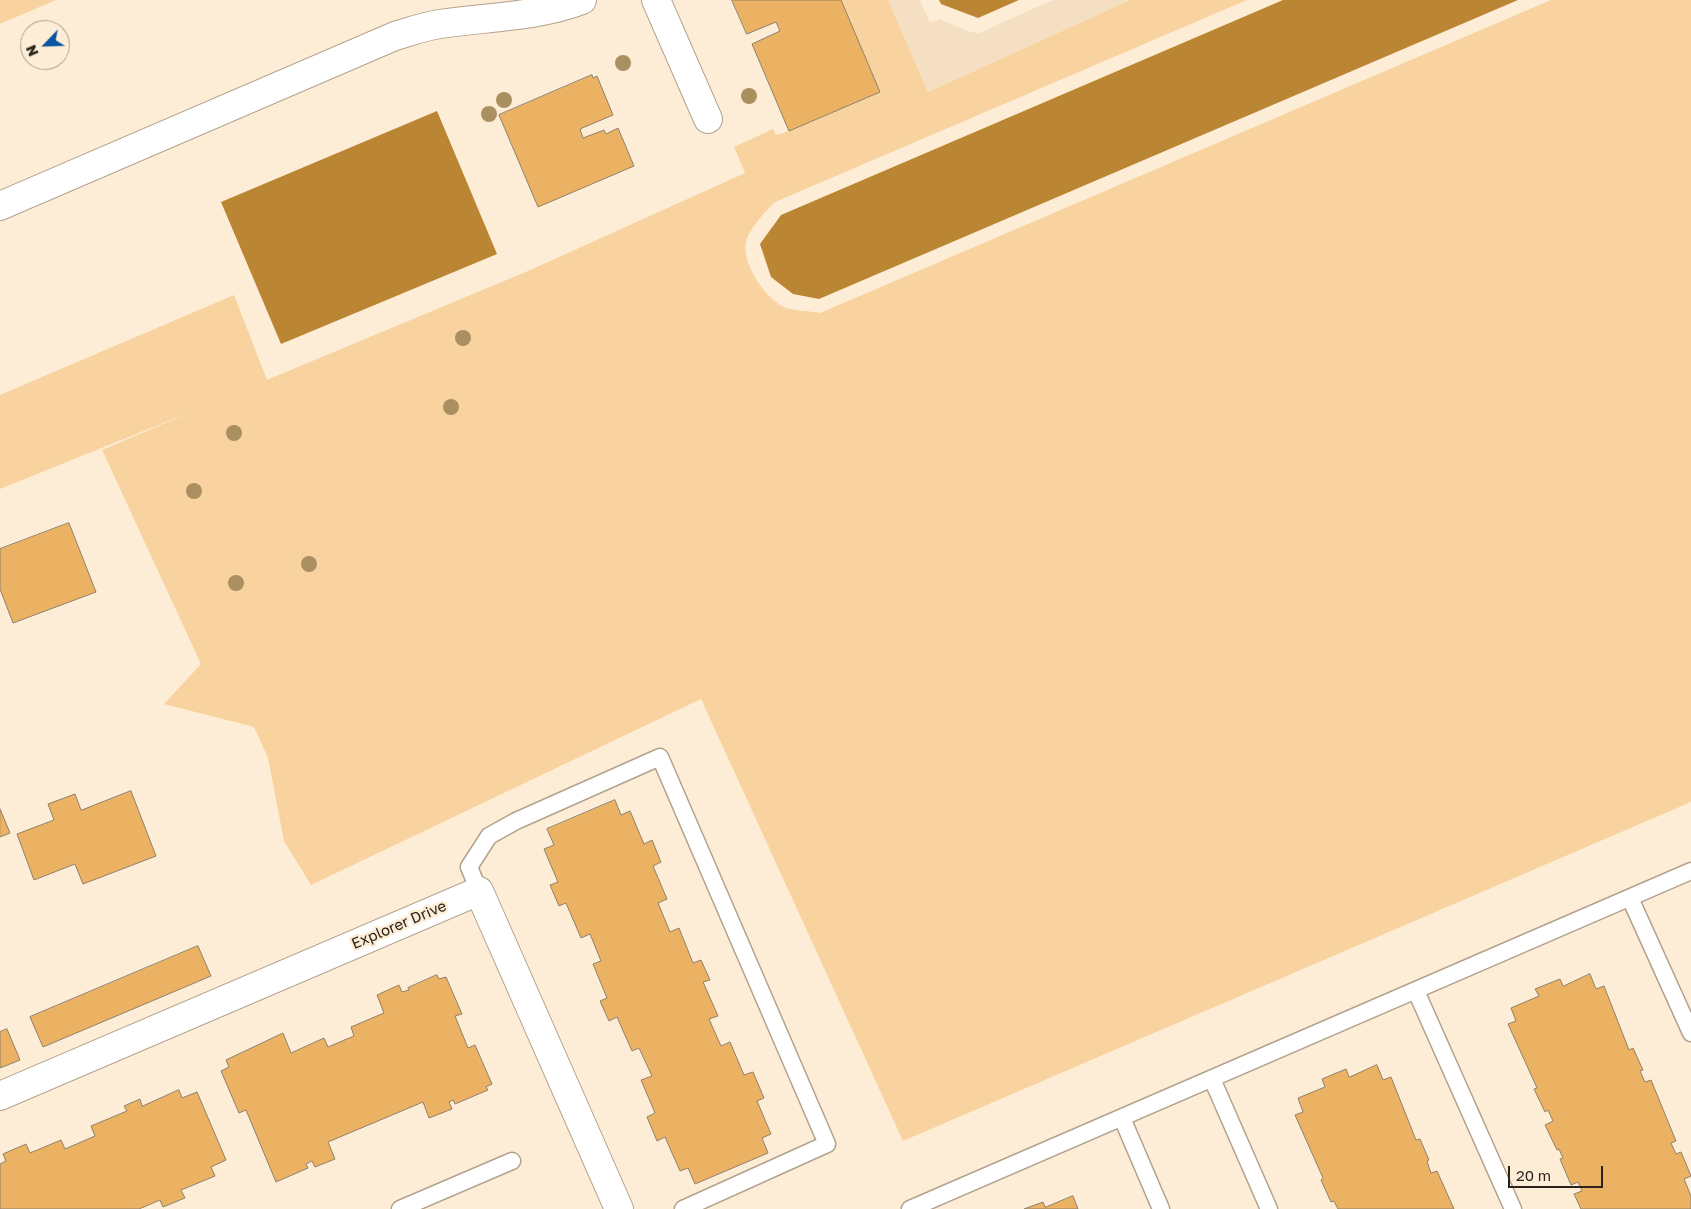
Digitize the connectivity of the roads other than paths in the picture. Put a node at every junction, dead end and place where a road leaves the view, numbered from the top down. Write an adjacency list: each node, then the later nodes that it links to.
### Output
1 (582, 0): 4 (street)
2 (656, 0): 3 (street)
3 (708, 119)
4 (0, 206)
5 (1691, 872): 7 (lane)
6 (479, 891): 11 (street, Explorer Drive); 15 (street); 16 (lane)
7 (1630, 898): 8 (lane); 9 (lane)
8 (1416, 991): 10 (lane); 20 (lane)
9 (1691, 1033)
10 (1212, 1079): 12 (lane); 19 (lane)
11 (0, 1096)
12 (1122, 1118): 17 (lane); 18 (lane)
13 (512, 1161): 14 (lane)
14 (400, 1209)
15 (619, 1209)
16 (683, 1209)
17 (912, 1209)
18 (1161, 1209)
19 (1269, 1209)
20 (1513, 1209)

